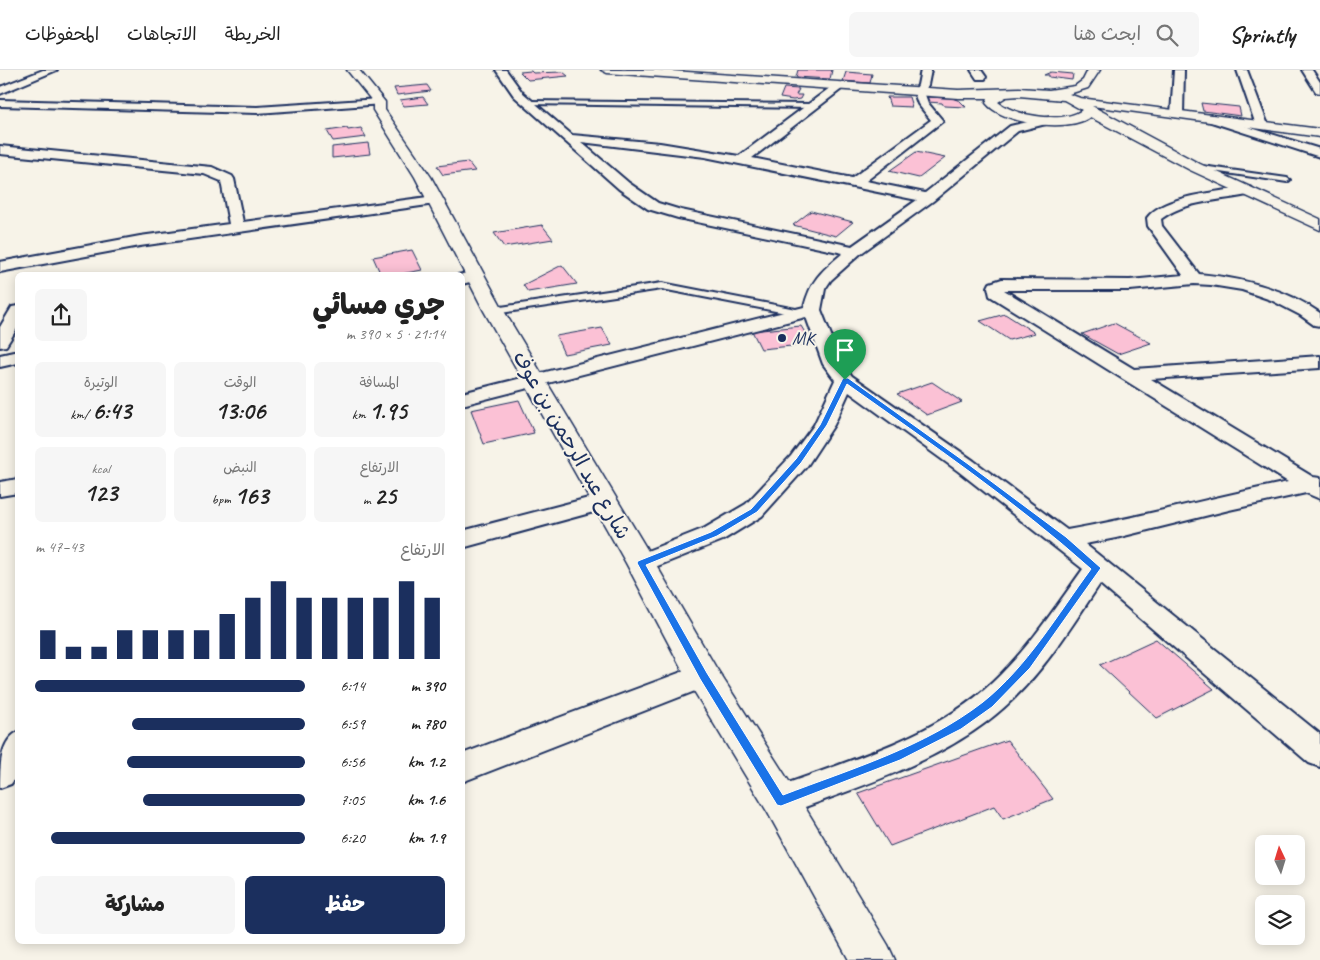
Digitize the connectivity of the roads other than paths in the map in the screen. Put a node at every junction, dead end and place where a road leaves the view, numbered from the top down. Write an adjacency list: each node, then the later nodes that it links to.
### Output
1 (52, 70): 15 (street)
2 (343, 70): 24 (street, شارع عبد الرحمن بن عوف)
3 (353, 70): 24 (street, شارع عبد الرحمن بن عوف)
4 (501, 70): 23 (street)
5 (607, 70): 11 (street)
6 (926, 70): 16 (street)
7 (1094, 70): 17 (street)
8 (1179, 70): 28 (street)
9 (1242, 70): 32 (street)
10 (1307, 70): 14 (street)
11 (711, 73): 13 (street)
12 (1104, 80): 20 (street)
13 (839, 86): 16 (street); 25 (street)
14 (1320, 90)
15 (0, 91)
16 (919, 92): 18 (street); 41 (street)
17 (1039, 93): 19 (street); 20 (street)
18 (958, 94): 19 (street); 22 (street)
19 (1003, 94): 22 (street)
20 (1075, 100): 26 (street); 27 (street)
21 (0, 103): 24 (street)
22 (992, 103): 31 (street)
23 (529, 104): 25 (lane); 34 (street)
24 (374, 105): 44 (street, شارع عبد الرحمن بن عوف)
25 (813, 106): 38 (street)
26 (1089, 110): 27 (street); 30 (street); 35 (street)
27 (1159, 111): 28 (street)
28 (1176, 114): 29 (street)
29 (1209, 118): 32 (street); 37 (street)
30 (1067, 120): 31 (street); 35 (street)
31 (1010, 121): 43 (street)
32 (1262, 125): 33 (street)
33 (1320, 133)
34 (570, 138): 38 (street); 47 (street)
35 (1148, 144): 39 (street)
36 (0, 150): 46 (street)
37 (1320, 153)
38 (740, 160): 41 (street)
39 (1195, 167): 40 (lane); 42 (street)
40 (1287, 180)
41 (854, 183): 43 (street)
42 (1247, 191): 45 (street); 52 (street)
43 (928, 198): 47 (street)
44 (434, 200): 46 (street); 51 (street, شارع عبد الرحمن بن عوف)
45 (1320, 225)
46 (237, 226): 48 (street)
47 (855, 251): 54 (street)
48 (47, 258): 49 (street); 50 (street)
49 (0, 267)
50 (40, 272)
51 (469, 277): 53 (street, شارع عبد الرحمن بن عوف)
52 (1194, 279): 56 (street); 61 (street)
53 (494, 311): 54 (lane); 62 (street, شارع عبد الرحمن بن عوف)
54 (807, 311): 62 (street); 63 (street)
55 (15, 316): 57 (street)
56 (1320, 321)
57 (0, 342)
58 (15, 358): 59 (street)
59 (0, 360)
60 (1320, 362): 61 (street)
61 (1130, 375): 66 (street)
62 (534, 380): 64 (street); 68 (street, شارع عبد الرحمن بن عوف)
63 (845, 380): 70 (street); 71 (street)
64 (465, 398)
65 (15, 486): 67 (street)
66 (1316, 487): 70 (street)
67 (0, 489)
68 (604, 502): 69 (street); 71 (street, شارع عبد الرحمن بن عوف)
69 (465, 539)
70 (1063, 539): 72 (street)
71 (641, 563): 73 (street, شارع عبد الرحمن بن عوف)
72 (1096, 568): 75 (street); 78 (street)
73 (703, 676): 76 (street); 78 (street, شارع عبد الرحمن بن عوف)
74 (15, 751): 77 (street)
75 (1320, 753)
76 (465, 767)
77 (0, 774)
78 (781, 801): 79 (street, شارع عبد الرحمن بن عوف)
79 (873, 960)

